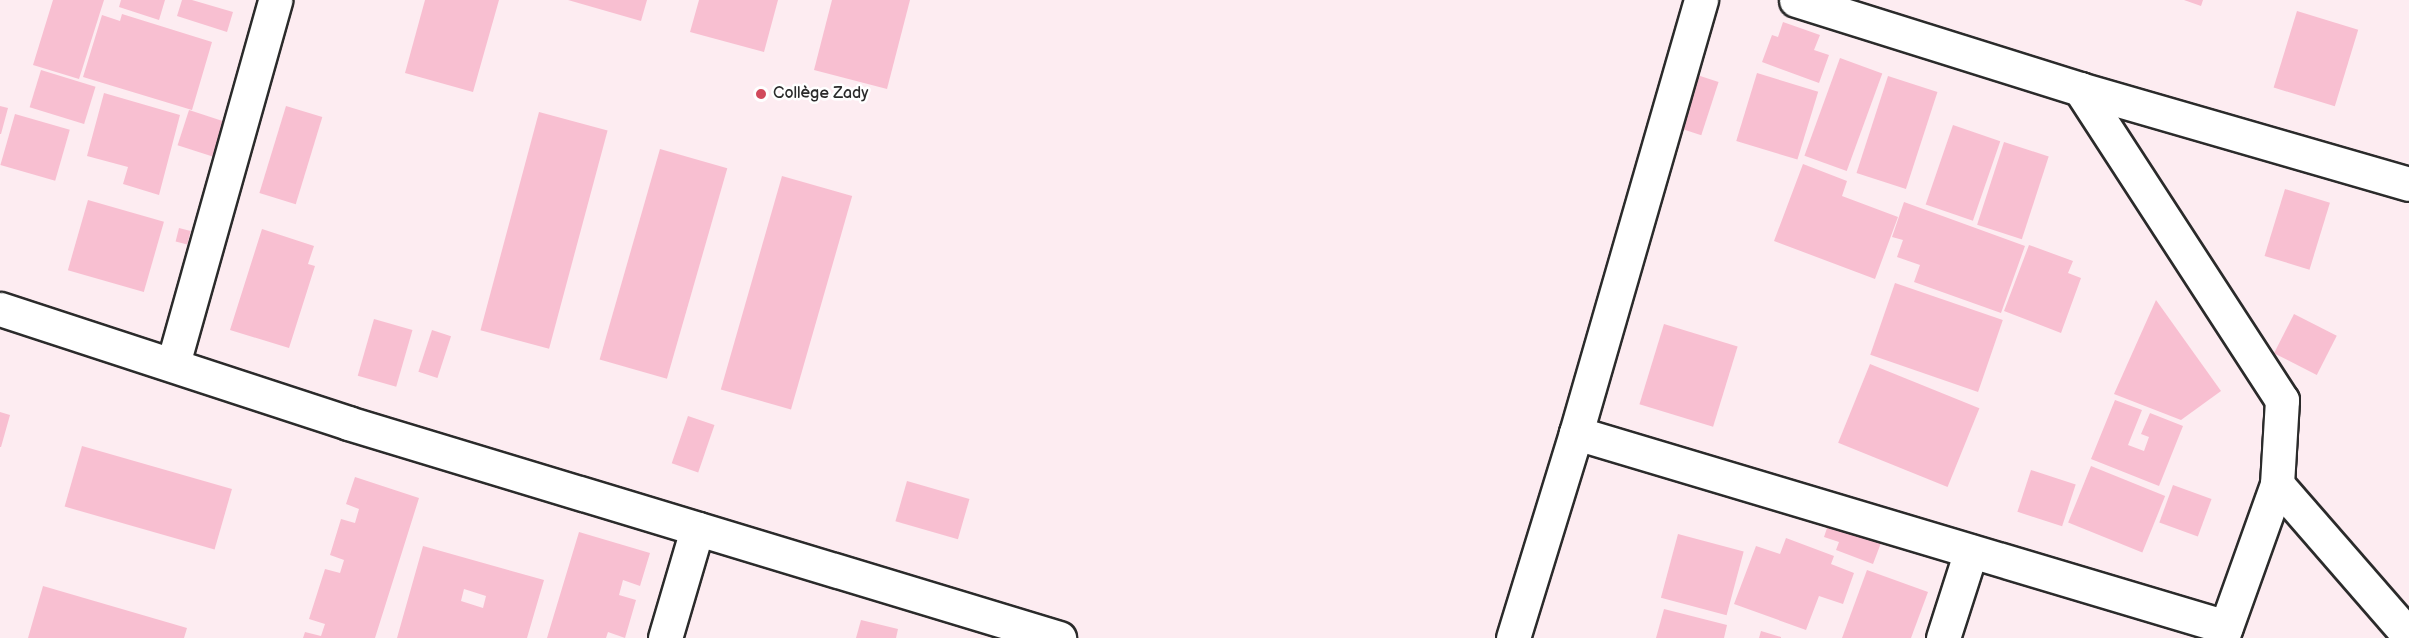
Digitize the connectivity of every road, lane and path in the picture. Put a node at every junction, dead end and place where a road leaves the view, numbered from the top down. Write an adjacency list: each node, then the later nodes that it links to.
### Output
1 (275, 0): 7 (street)
2 (1701, 0): 8 (street)
3 (1796, 0): 4 (street)
4 (2080, 89): 5 (street); 9 (street)
5 (2409, 184)
6 (0, 309): 7 (street)
7 (173, 364): 10 (street)
8 (1576, 434): 11 (street); 16 (street)
9 (2277, 484): 12 (street); 14 (street)
10 (697, 528): 13 (street); 15 (street)
11 (1971, 551): 12 (street); 17 (street)
12 (2224, 632)
13 (1044, 636)
14 (2409, 636)
15 (665, 638)
16 (1513, 638)
17 (1944, 638)

